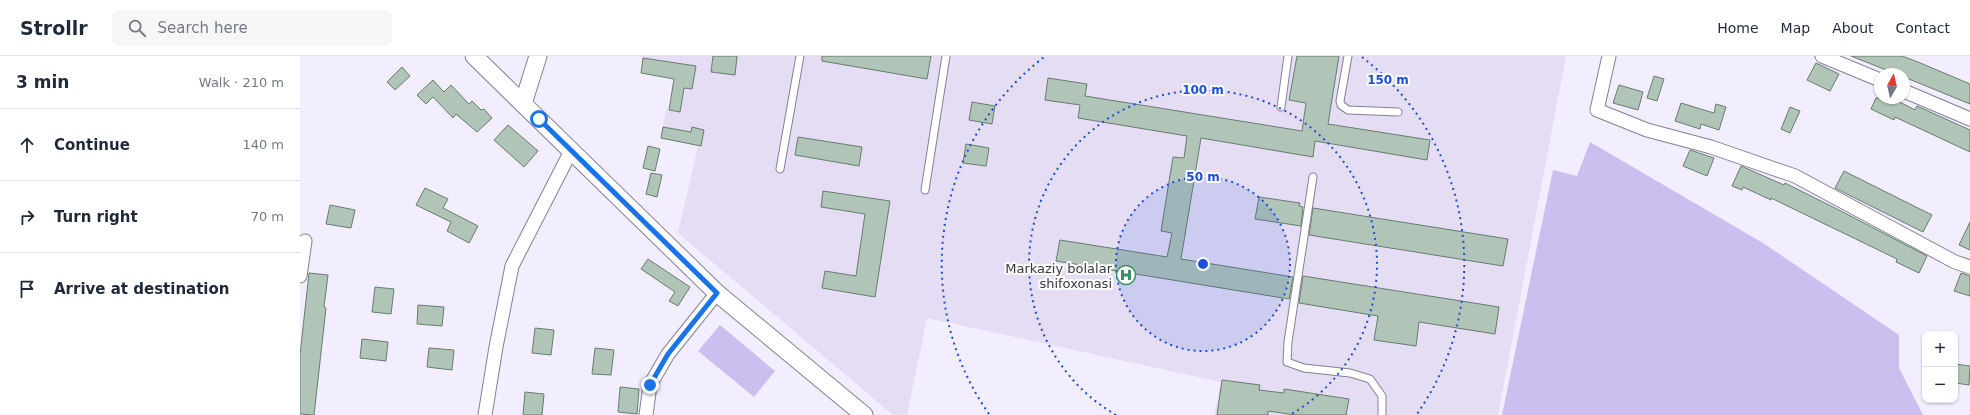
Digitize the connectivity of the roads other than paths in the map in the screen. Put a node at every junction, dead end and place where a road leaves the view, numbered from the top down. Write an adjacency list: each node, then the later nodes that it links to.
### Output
1 (474, 56): 11 (street)
2 (538, 56): 11 (street)
3 (800, 56): 16 (lane)
4 (946, 56): 18 (lane)
5 (1288, 56): 12 (lane)
6 (1348, 56): 13 (lane)
7 (1609, 56): 20 (street)
8 (1822, 56): 9 (street)
9 (1874, 78)
10 (1910, 94): 14 (street)
11 (523, 104): 15 (street)
12 (1281, 107)
13 (1398, 112)
14 (1970, 119)
15 (571, 151): 22 (street); 23 (street)
16 (780, 169)
17 (1313, 177): 26 (lane)
18 (925, 190)
19 (305, 241): 21 (street)
20 (1970, 267)
21 (300, 276)
22 (717, 293): 24 (street); 25 (street)
23 (485, 415)
24 (646, 415)
25 (864, 415)
26 (1382, 415)

